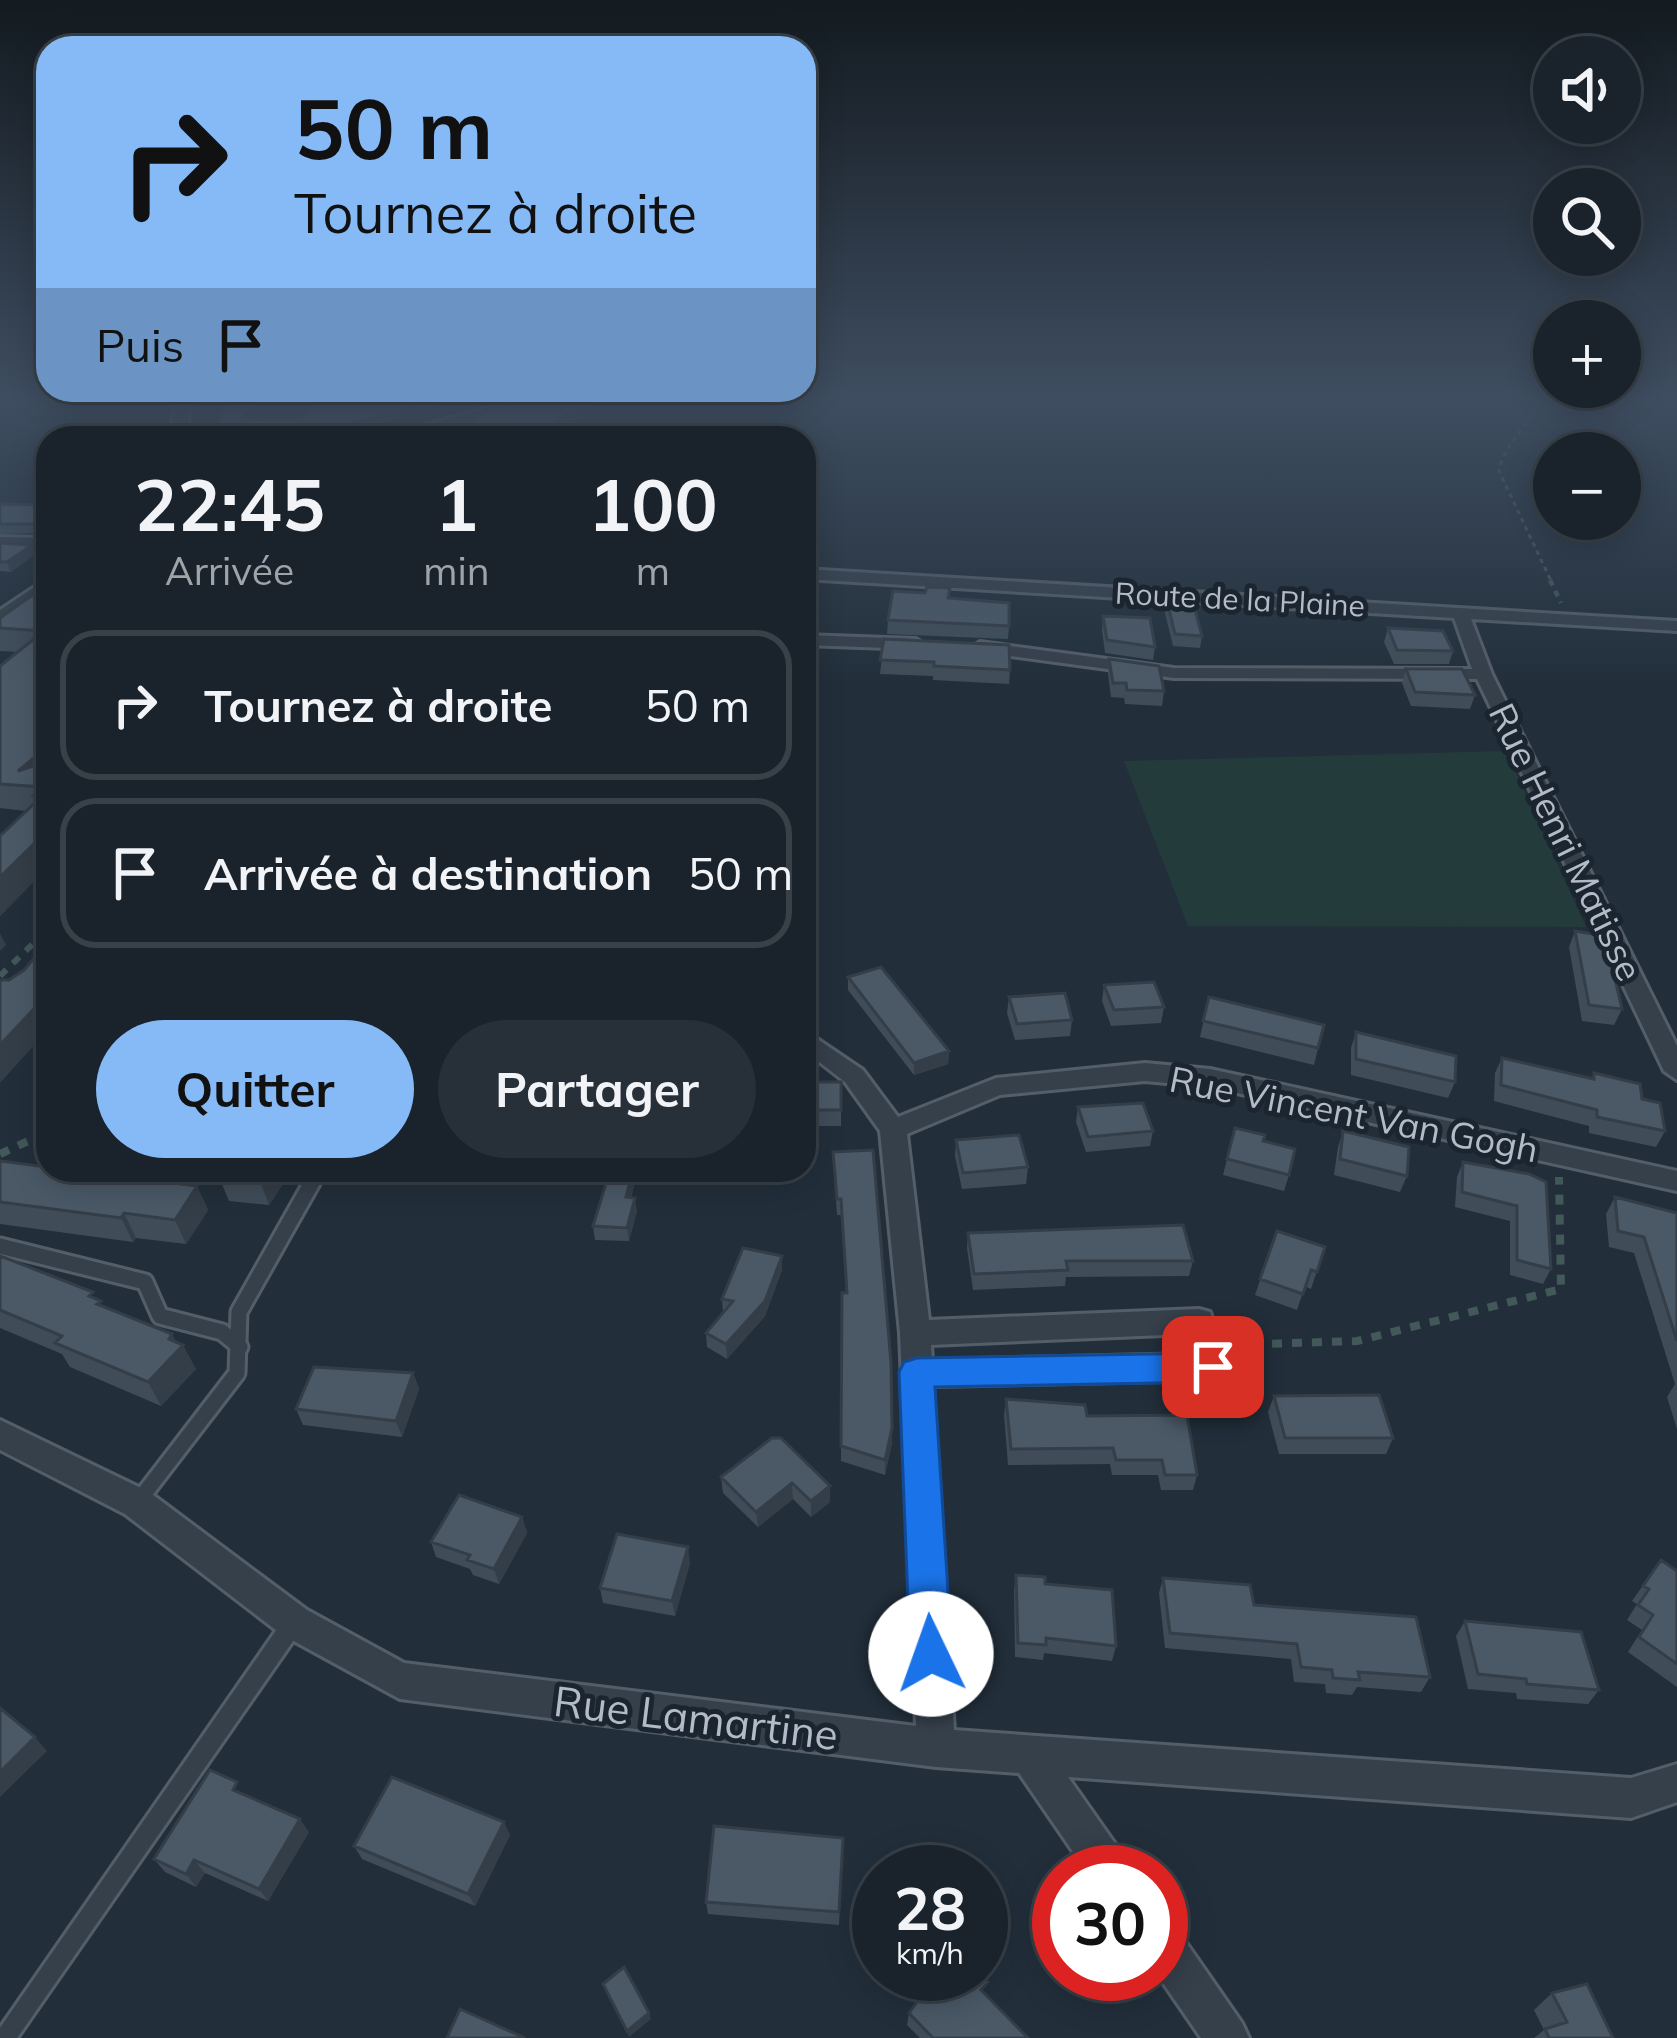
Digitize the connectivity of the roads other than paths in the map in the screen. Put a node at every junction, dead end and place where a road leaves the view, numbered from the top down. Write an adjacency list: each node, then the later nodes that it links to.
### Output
1 (0, 542): 2 (street)
2 (36, 544)
3 (816, 575): 5 (street, Route de la Plaine)
4 (36, 593): 6 (street)
5 (1460, 612): 7 (street, Route de la Plaine); 11 (street, Rue Henri Matisse)
6 (0, 619)
7 (1677, 626)
8 (816, 640): 9 (street)
9 (935, 645)
10 (957, 646): 11 (street)
11 (1483, 674): 13 (street, Rue Henri Matisse)
12 (816, 1047): 14 (street)
13 (1676, 1066)
14 (893, 1129): 15 (street, Rue Vincent Van Gogh); 18 (street)
15 (1677, 1181)
16 (312, 1182): 19 (lane)
17 (0, 1246): 19 (lane)
18 (915, 1333): 20 (street); 20 (street)
19 (240, 1347): 22 (lane)
20 (917, 1372): 24 (street)
21 (0, 1434): 22 (street, Rue Lamartine)
22 (137, 1503): 23 (street, Rue Lamartine)
23 (294, 1622): 24 (street, Rue Lamartine); 29 (lane)
24 (936, 1748): 25 (street, Rue Lamartine)
25 (1030, 1756): 26 (street, Rue Lamartine); 27 (street)
26 (1677, 1783)
27 (1092, 1845)
28 (1188, 1982): 30 (street)
29 (5, 2038)
30 (1227, 2038)

